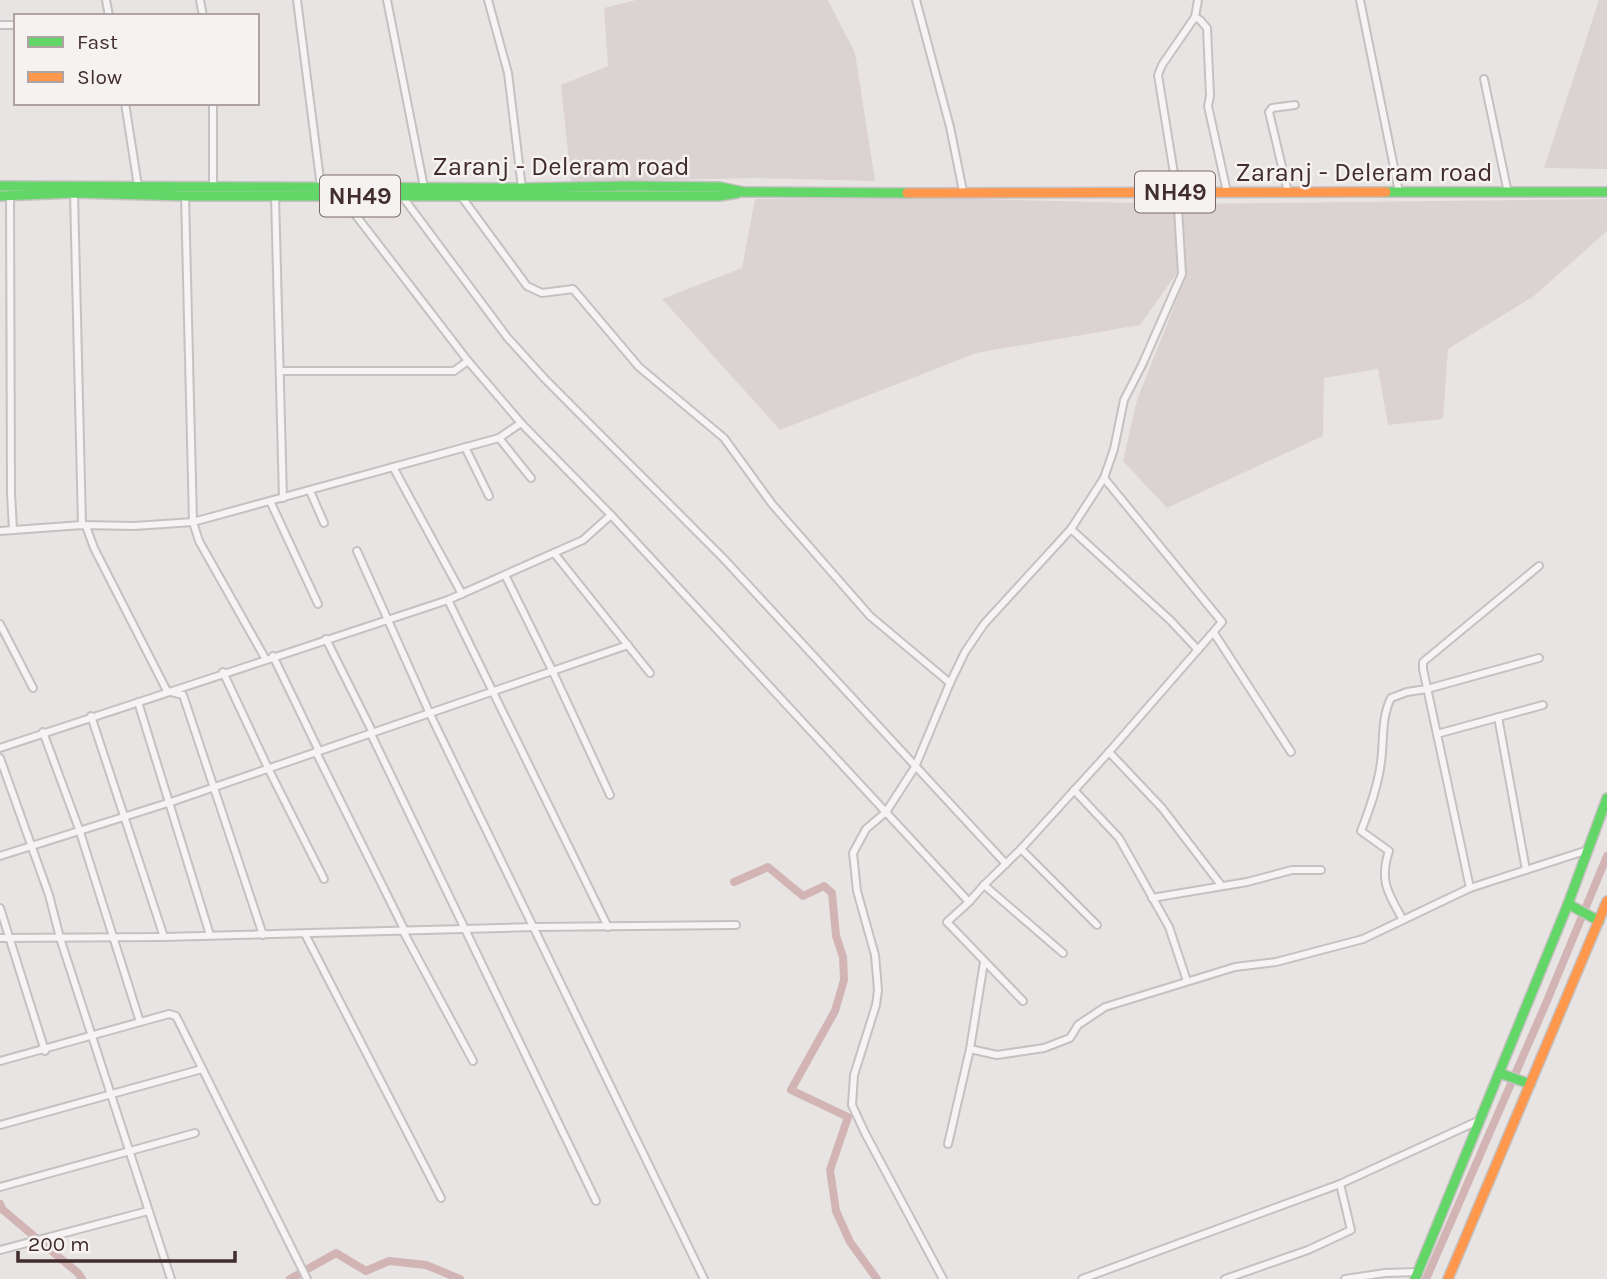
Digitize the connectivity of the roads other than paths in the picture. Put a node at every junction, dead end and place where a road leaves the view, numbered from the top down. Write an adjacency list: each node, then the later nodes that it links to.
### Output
1 (297, 0): 15 (street)
2 (387, 0): 16 (street)
3 (488, 0): 17 (street)
4 (916, 0): 18 (street)
5 (1198, 0): 7 (street)
6 (1360, 0): 23 (street)
7 (1195, 18): 20 (street); 21 (street)
8 (1484, 79): 26 (street)
9 (125, 105): 13 (street)
10 (212, 105): 14 (street)
11 (1295, 105): 22 (street)
12 (0, 186): 13 (main road, Zaranj - Deleram road / NH49)
13 (138, 186): 14 (main road, Zaranj - Deleram road / NH49)
14 (213, 186): 15 (main road, Zaranj - Deleram road / NH49)
15 (321, 187): 16 (main road, Zaranj - Deleram road / NH49)
16 (424, 187): 17 (main road, Zaranj - Deleram road / NH49)
17 (522, 187): 19 (main road, Zaranj - Deleram road / NH49)
18 (963, 191): 19 (main road, Zaranj - Deleram road / NH49); 20 (main road, Zaranj - Deleram road / NH49)
19 (744, 192): 32 (main road, Zaranj - Deleram road / NH49)
20 (1177, 192): 21 (main road, Zaranj - Deleram road / NH49); 40 (street)
21 (1227, 192): 22 (main road, Zaranj - Deleram road / NH49)
22 (1288, 192): 23 (main road, Zaranj - Deleram road / NH49)
23 (1399, 192): 26 (main road, Zaranj - Deleram road / NH49)
24 (1607, 192): 26 (main road, Zaranj - Deleram road / NH49)
25 (74, 193): 27 (main road, Zaranj - Deleram road / NH49); 28 (main road, Zaranj - Deleram road / NH49); 48 (street)
26 (1508, 193)
27 (5, 196): 50 (street)
28 (185, 196): 29 (main road, Zaranj - Deleram road / NH49); 46 (street)
29 (275, 196): 30 (main road, Zaranj - Deleram road / NH49); 34 (street)
30 (341, 196): 31 (main road, Zaranj - Deleram road / NH49); 33 (street)
31 (401, 196): 32 (main road, Zaranj - Deleram road / NH49); 89 (street)
32 (461, 196): 71 (street)
33 (468, 361): 34 (street); 35 (street)
34 (280, 371): 43 (street)
35 (521, 423): 36 (street); 45 (street)
36 (499, 438): 37 (street); 39 (street)
37 (465, 447): 38 (street); 42 (street)
38 (393, 467): 41 (street); 56 (street)
39 (531, 478)
40 (1104, 478): 49 (street); 61 (street)
41 (310, 491): 43 (street); 47 (street)
42 (489, 495)
43 (283, 498): 44 (street)
44 (270, 501): 46 (street); 58 (street)
45 (611, 515): 53 (street); 96 (street)
46 (193, 522): 48 (street); 66 (street)
47 (324, 523)
48 (84, 525): 50 (street); 74 (street)
49 (1071, 529): 64 (street); 71 (street)
50 (13, 530): 51 (street)
51 (0, 531)
52 (356, 551): 59 (street)
53 (554, 553): 55 (street); 63 (street)
54 (1539, 566): 73 (street)
55 (505, 576): 56 (street); 68 (street)
56 (462, 594): 57 (street)
57 (447, 600): 59 (street); 75 (street)
58 (318, 604)
59 (386, 619): 62 (street); 78 (street)
60 (0, 625): 72 (street)
61 (1214, 633): 64 (street); 87 (street)
62 (326, 639): 65 (street); 82 (street)
63 (628, 645): 68 (street); 70 (street)
64 (1198, 650): 86 (street)
65 (273, 656): 66 (street); 85 (street)
66 (265, 658): 69 (street)
67 (1539, 658): 73 (street)
68 (552, 670): 75 (street); 93 (street)
69 (223, 672): 74 (street); 90 (street)
70 (650, 673)
71 (950, 683): 89 (street)
72 (33, 688)
73 (1427, 689): 83 (street); 115 (street)
74 (167, 691): 76 (street); 91 (street)
75 (492, 693): 78 (street); 120 (street)
76 (138, 702): 79 (street); 95 (street)
77 (1543, 705): 80 (street)
78 (430, 714): 82 (street); 119 (street)
79 (91, 716): 81 (street); 97 (street)
80 (1498, 717): 83 (street); 105 (street)
81 (43, 732): 84 (street); 98 (street)
82 (372, 733): 85 (street); 121 (street)
83 (1437, 734): 109 (street)
84 (0, 748)
85 (318, 751): 90 (street); 122 (street)
86 (1109, 752): 92 (street); 108 (street)
87 (1291, 752)
88 (0, 758): 99 (street)
89 (915, 767): 96 (street); 103 (street)
90 (268, 768): 91 (street); 106 (street)
91 (213, 786): 95 (street); 125 (street)
92 (1074, 790): 100 (street); 110 (street)
93 (610, 796)
94 (1607, 798): 101 (main road)
95 (171, 802): 97 (street); 124 (street)
96 (886, 812): 112 (street); 160 (street)
97 (125, 816): 98 (street); 127 (street)
98 (79, 830): 99 (street); 126 (street)
99 (32, 847): 102 (street); 130 (street)
100 (1021, 849): 103 (street); 118 (street)
101 (1588, 850): 105 (street); 113 (main road)
102 (0, 856)
103 (1006, 864): 107 (street)
104 (1321, 870): 108 (street)
105 (1526, 870): 109 (street)
106 (324, 879)
107 (984, 885): 112 (street); 131 (street)
108 (1221, 885): 110 (street)
109 (1470, 888): 115 (street)
110 (1152, 898): 133 (street)
111 (1607, 901): 116 (main road)
112 (969, 902): 132 (street)
113 (1568, 904): 116 (main road); 142 (main road)
114 (0, 908): 128 (street)
115 (1403, 920): 133 (street)
116 (1599, 921): 143 (main road)
117 (736, 925): 120 (street)
118 (1097, 925)
119 (534, 927): 120 (street); 121 (street); 159 (street)
120 (608, 927)
121 (465, 930): 122 (street); 153 (street)
122 (404, 931): 123 (street); 140 (street)
123 (305, 934): 125 (street); 152 (street)
124 (210, 935): 125 (street); 127 (street)
125 (263, 935)
126 (114, 937): 127 (street); 130 (street); 135 (street)
127 (164, 937)
128 (10, 938): 129 (street); 130 (street); 138 (street)
129 (0, 939)
130 (61, 939): 136 (street)
131 (1063, 953)
132 (984, 962): 134 (street); 137 (street)
133 (1187, 981): 137 (street)
134 (1023, 1001)
135 (140, 1022): 136 (street); 141 (street)
136 (92, 1037): 138 (street); 144 (street)
137 (970, 1049): 148 (street)
138 (45, 1051): 139 (street)
139 (0, 1061)
140 (473, 1061)
141 (202, 1069): 144 (street); 158 (street)
142 (1499, 1073): 143 (main road); 145 (main road)
143 (1530, 1084): 164 (main road)
144 (110, 1095): 146 (street); 149 (street)
145 (1482, 1119): 150 (street); 156 (main road)
146 (0, 1125)
147 (195, 1133): 149 (street)
148 (948, 1144)
149 (129, 1153): 151 (street); 154 (street)
150 (1340, 1184): 161 (street); 162 (street)
151 (0, 1187)
152 (441, 1198)
153 (596, 1201)
154 (148, 1211): 155 (street); 157 (street)
155 (0, 1250)
156 (1417, 1276): 163 (street)
157 (171, 1279)
158 (307, 1279)
159 (704, 1279)
160 (943, 1279)
161 (1082, 1279)
162 (1225, 1279)
163 (1345, 1279)
164 (1448, 1279)

